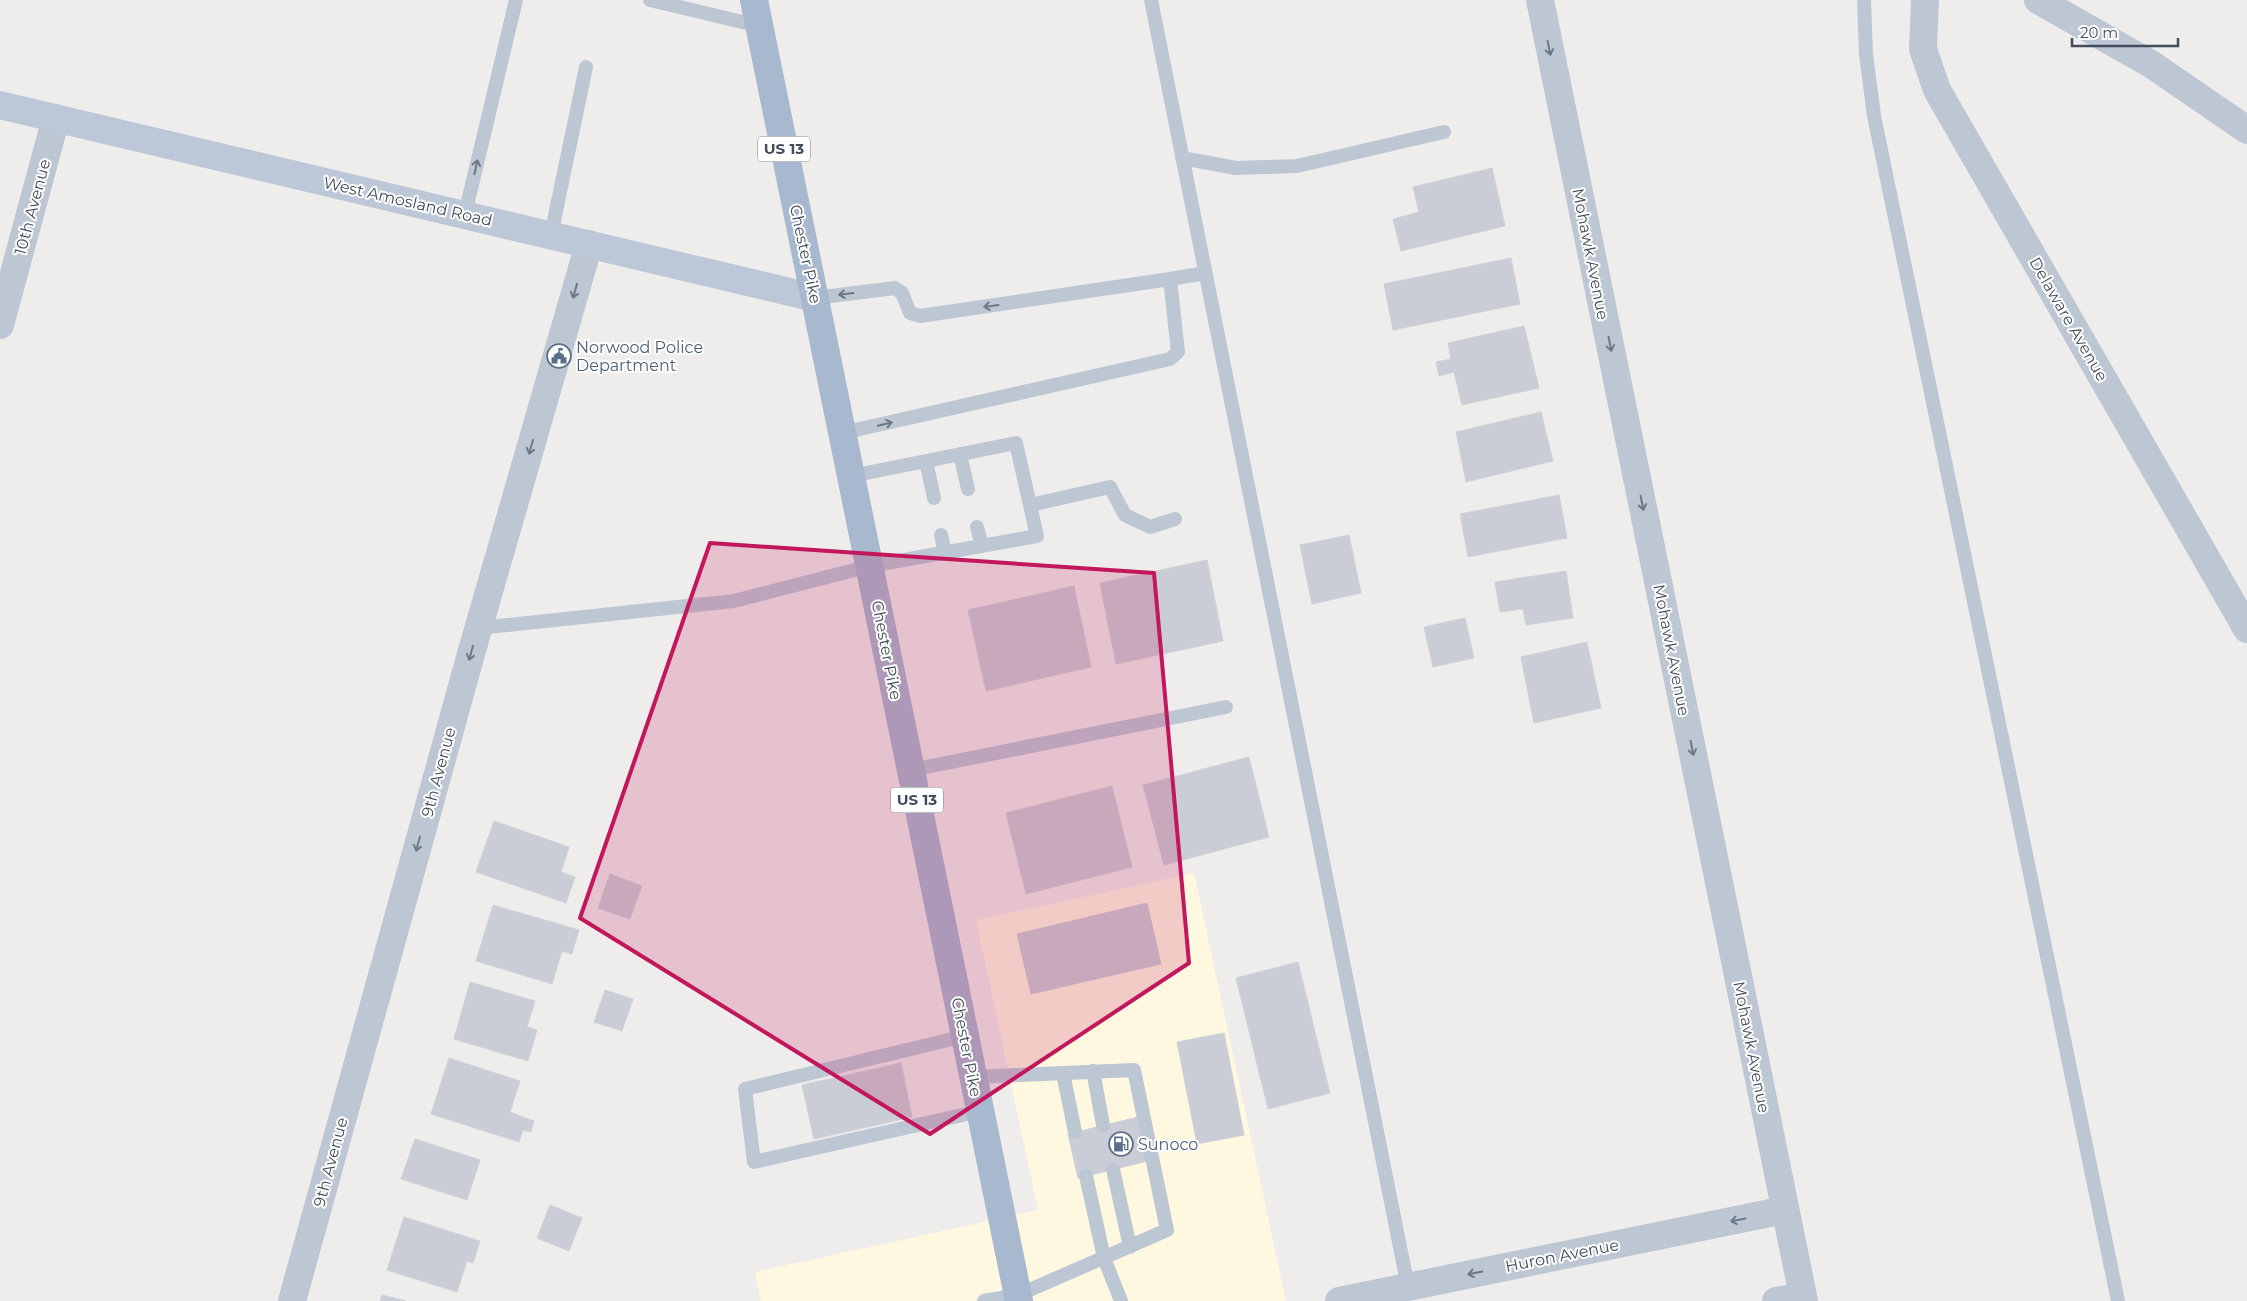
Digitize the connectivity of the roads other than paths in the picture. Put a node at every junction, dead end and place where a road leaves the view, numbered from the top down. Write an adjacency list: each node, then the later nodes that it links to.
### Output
1 (516, 0): 15 (lane, one-way to 1)
2 (650, 0): 8 (lane)
3 (1151, 0): 14 (lane)
4 (1540, 0): 48 (street, Mohawk Avenue, one-way to 48)
5 (1864, 0): 59 (lane)
6 (1924, 0): 36 (street, Delaware Avenue)
7 (2038, 0): 12 (street)
8 (756, 13): 20 (main road, Chester Pike / US 13)
9 (586, 67): 16 (lane)
10 (0, 105): 11 (street, West Amosland Road)
11 (56, 118): 15 (street, West Amosland Road); 21 (street, 10th Avenue)
12 (2245, 125)
13 (1444, 132): 14 (lane)
14 (1182, 158): 18 (lane)
15 (465, 214): 16 (street, West Amosland Road)
16 (551, 235): 17 (street, West Amosland Road)
17 (589, 244): 20 (street, West Amosland Road); 35 (street, 9th Avenue, one-way to 35)
18 (1205, 273): 19 (lane); 51 (lane)
19 (1170, 279): 20 (lane, one-way to 20); 22 (lane, one-way to 19)
20 (815, 298): 22 (main road, Chester Pike / US 13)
21 (0, 324)
22 (842, 433): 25 (main road, Chester Pike / US 13)
23 (960, 454): 24 (lane); 26 (lane); 28 (lane)
24 (926, 461): 25 (lane); 27 (lane)
25 (851, 476): 34 (main road, Chester Pike / US 13)
26 (968, 489)
27 (934, 498)
28 (1030, 505): 29 (lane); 32 (lane)
29 (1175, 519)
30 (977, 527): 32 (lane)
31 (941, 535): 33 (lane)
32 (982, 546): 33 (lane)
33 (945, 553): 34 (lane)
34 (870, 566): 35 (lane); 38 (main road, Chester Pike / US 13)
35 (479, 628): 54 (street, 9th Avenue, one-way to 54)
36 (2247, 629)
37 (1226, 707): 38 (lane)
38 (911, 770): 39 (main road, Chester Pike / US 13)
39 (965, 1036): 42 (main road, Chester Pike / US 13); 43 (lane)
40 (1093, 1071): 41 (lane); 44 (lane); 49 (lane)
41 (1064, 1073): 42 (lane); 45 (lane)
42 (973, 1077): 43 (main road, Chester Pike / US 13)
43 (980, 1111): 52 (main road, Chester Pike / US 13)
44 (1103, 1126)
45 (1076, 1132)
46 (1113, 1169): 49 (lane)
47 (1086, 1176): 50 (lane)
48 (1785, 1210): 51 (street, Huron Avenue, one-way to 51); 53 (street, Mohawk Avenue)
49 (1130, 1247): 50 (lane)
50 (1104, 1258): 52 (lane); 56 (lane)
51 (1408, 1287): 57 (street, Huron Avenue)
52 (1018, 1298): 55 (lane)
53 (1803, 1298): 58 (street)
54 (292, 1301)
55 (984, 1301)
56 (1121, 1301)
57 (1339, 1301)
58 (1776, 1301)
59 (2118, 1301)

